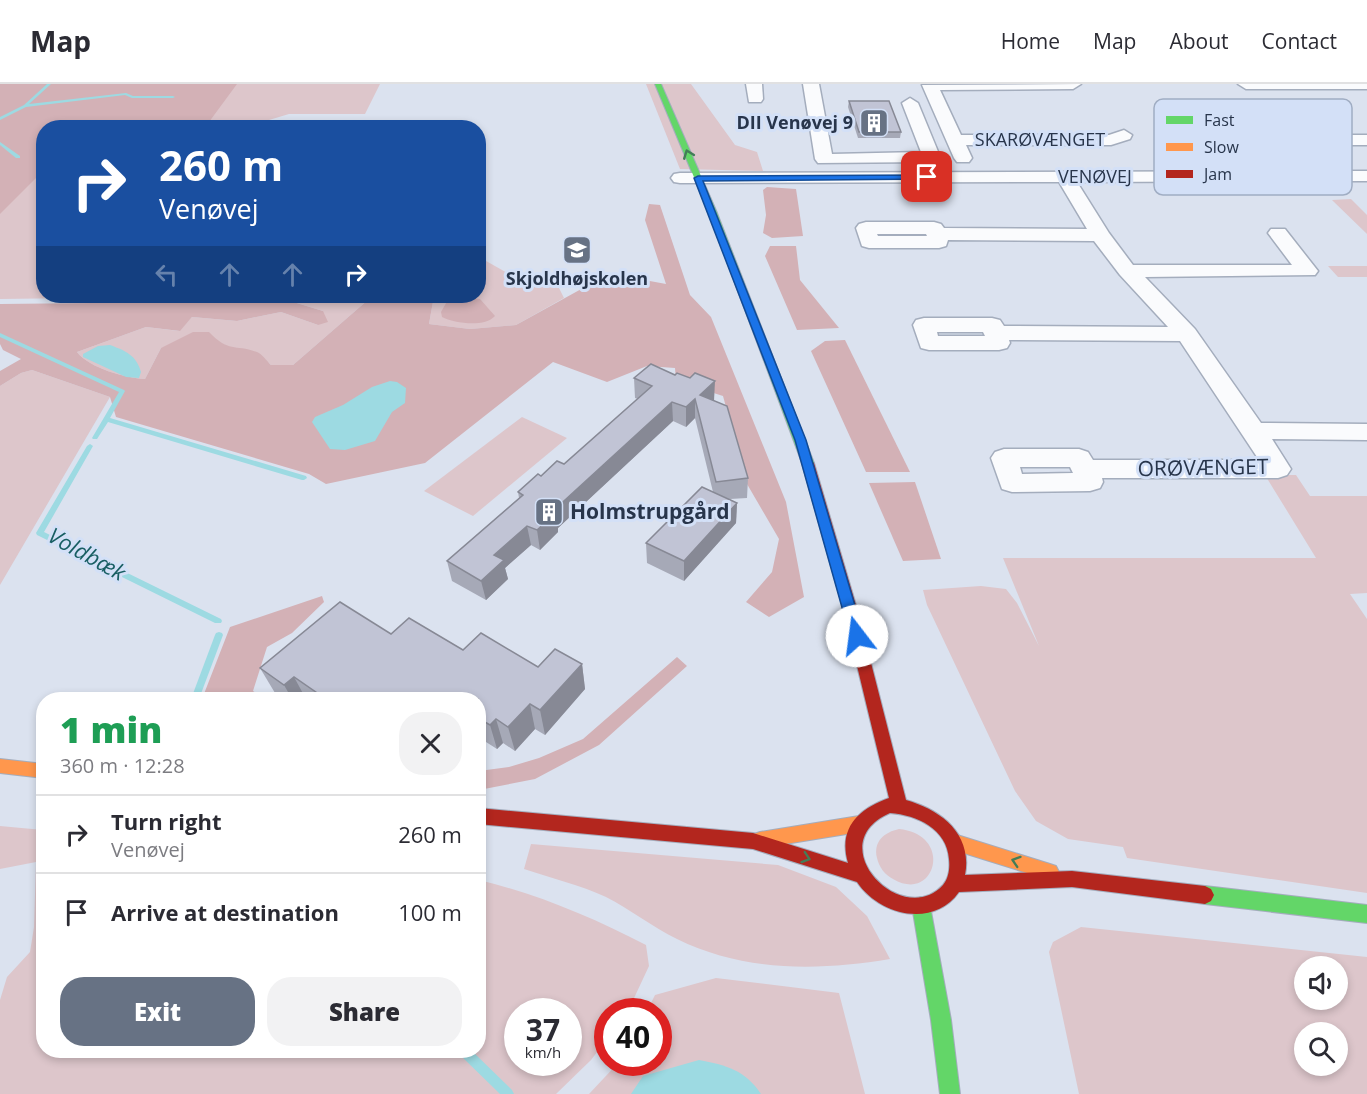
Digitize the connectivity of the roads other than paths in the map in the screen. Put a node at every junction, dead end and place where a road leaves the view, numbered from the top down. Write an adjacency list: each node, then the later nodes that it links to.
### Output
1 (652, 84): 9 (street)
2 (658, 84): 18 (street, one-way to 2)
3 (811, 84): 12 (street)
4 (1073, 84): 7 (street, SKARØVÆNGET)
5 (1246, 84): 6 (street)
6 (1367, 84)
7 (930, 85): 11 (street, SKARØVÆNGET)
8 (910, 102): 12 (street)
9 (661, 126)
10 (1124, 135): 11 (street, SKARØVÆNGET)
11 (956, 140): 15 (street, SKARØVÆNGET)
12 (855, 160): 19 (street)
13 (1352, 176): 14 (street, VENØVEJ)
14 (1367, 176)
15 (972, 177): 16 (street, VENØVEJ); 19 (street, VENØVEJ)
16 (1065, 177): 17 (street, VENØVEJ); 22 (street, ORØVÆNGET)
17 (1154, 177)
18 (684, 178): 19 (street, VENØVEJ); 27 (street)
19 (859, 178)
20 (1278, 233): 24 (street)
21 (936, 234): 22 (street)
22 (1100, 235): 24 (street, ORØVÆNGET)
23 (715, 257): 27 (street)
24 (1127, 271): 26 (street, ORØVÆNGET)
25 (995, 333): 26 (street)
26 (1187, 334): 28 (street, ORØVÆNGET)
27 (763, 346): 33 (street)
28 (1254, 431): 29 (street, ORØVÆNGET); 30 (street, ORØVÆNGET)
29 (1367, 432)
30 (1084, 469)
31 (0, 766): 32 (street)
32 (36, 770)
33 (899, 805): 35 (street); 37 (street)
34 (486, 817): 36 (street)
35 (859, 824): 36 (street); 38 (street)
36 (753, 841): 38 (street, one-way to 38)
37 (954, 842): 39 (street, one-way to 37); 40 (street)
38 (860, 875): 41 (street)
39 (1072, 879): 40 (street); 42 (street)
40 (955, 884): 41 (street)
41 (921, 906): 43 (street)
42 (1367, 914)
43 (950, 1094)

